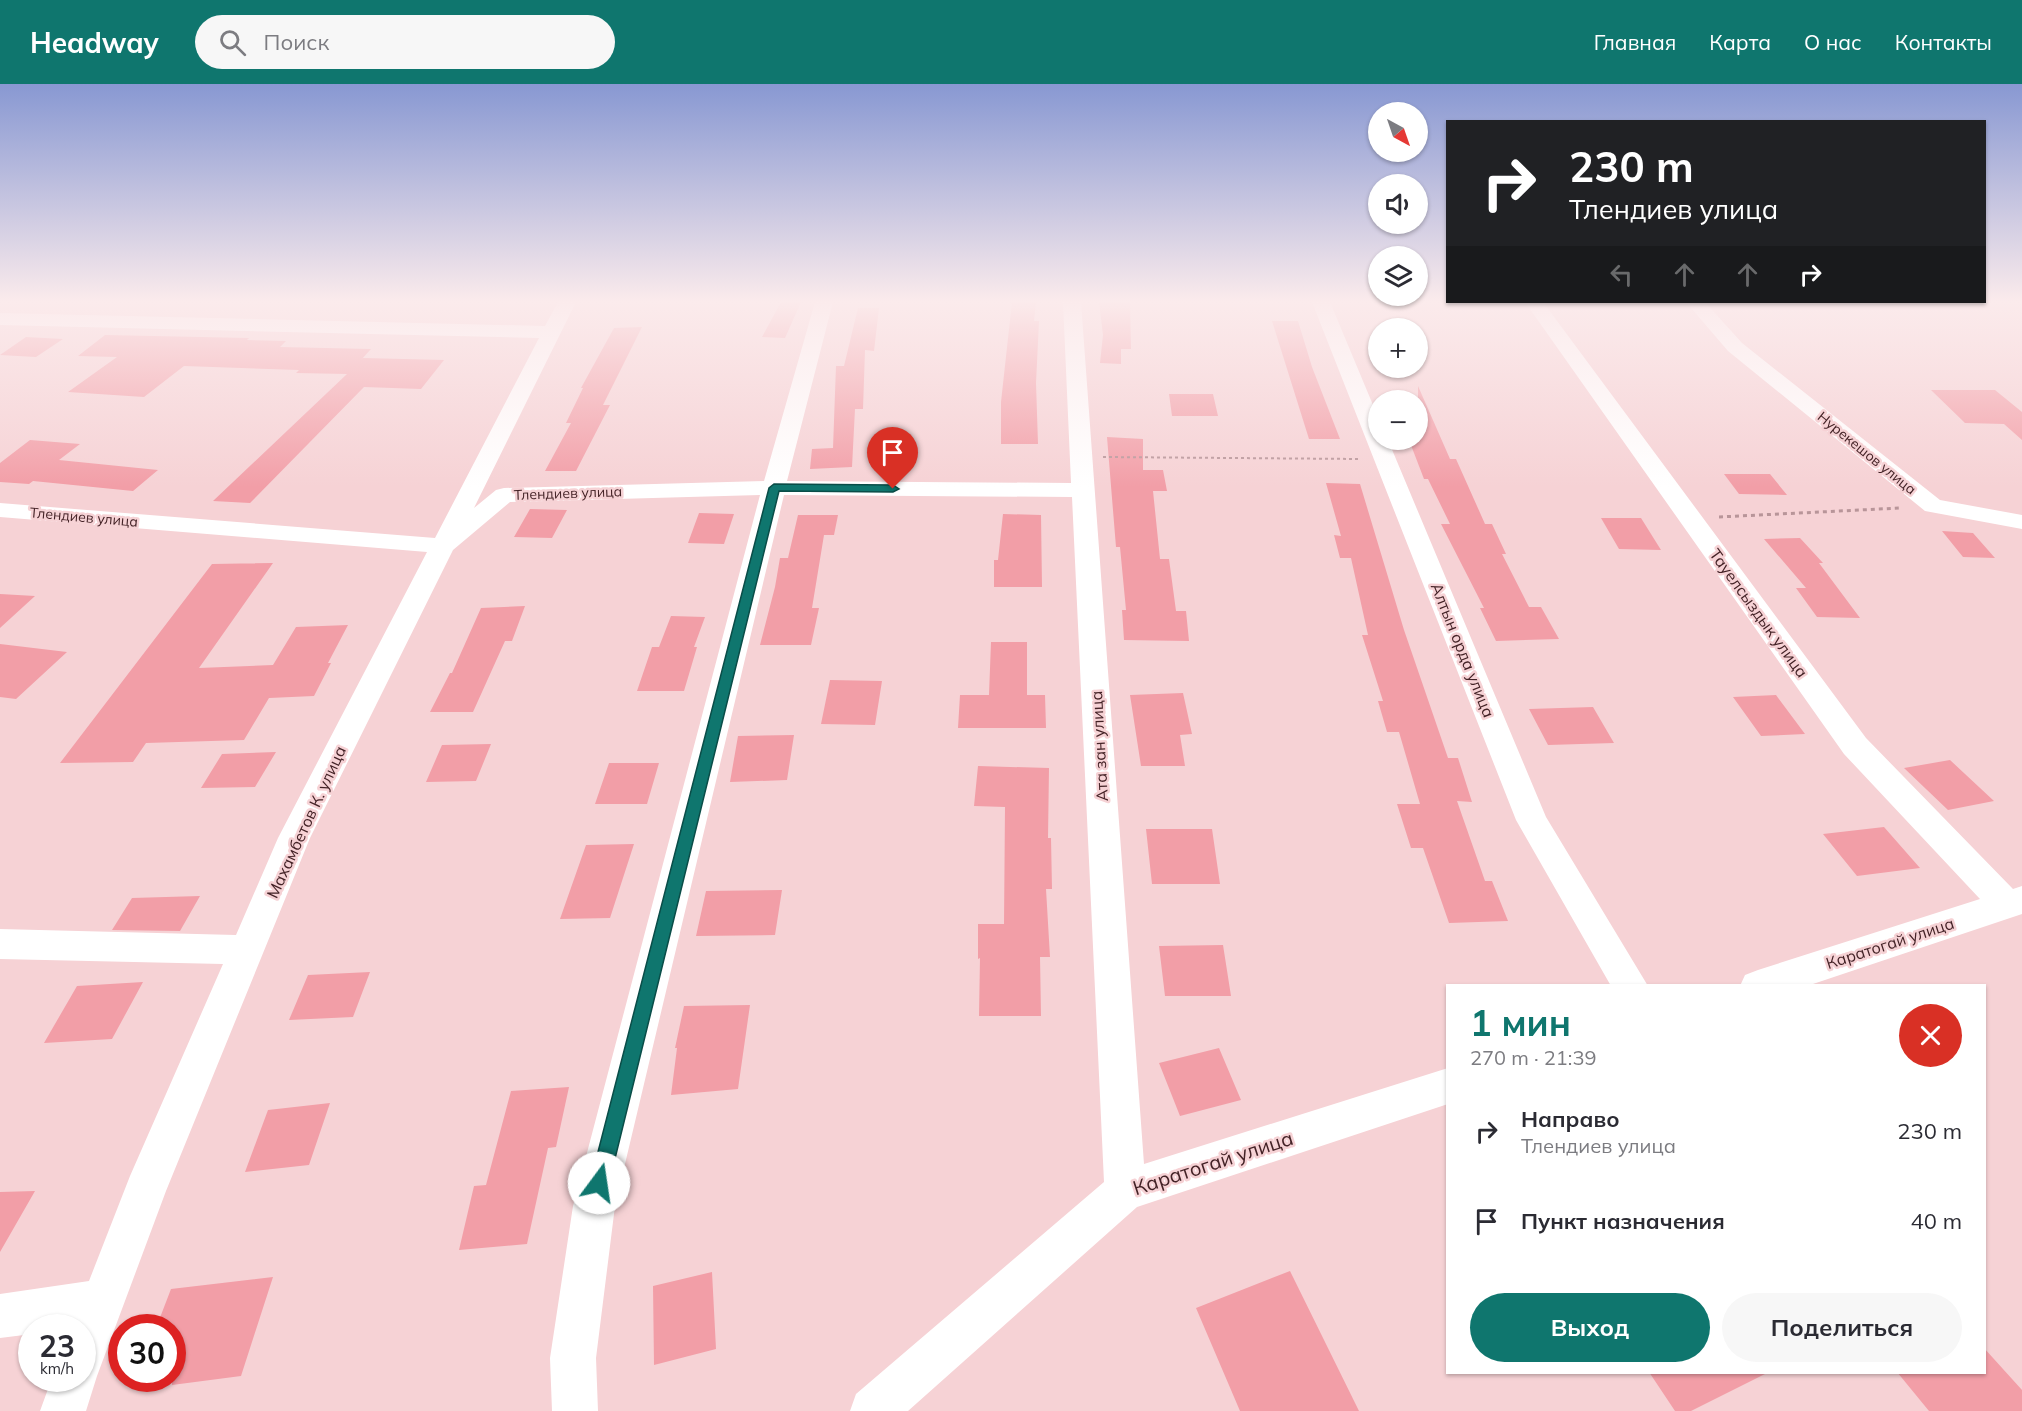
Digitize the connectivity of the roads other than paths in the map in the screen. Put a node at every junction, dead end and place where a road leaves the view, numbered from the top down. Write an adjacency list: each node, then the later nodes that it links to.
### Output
1 (536, 364): 11 (street, Махамбетов К. улица)
2 (807, 364): 7 (street)
3 (1076, 364): 8 (street, Ата зан улица)
4 (1346, 364): 15 (street, Алтын орда улица)
5 (1579, 364): 12 (street, Тауелсыздык улица)
6 (1756, 364): 10 (street, Нурекешов улица)
7 (774, 488): 8 (street, Тлендиев улица); 11 (street, Тлендиев улица); 24 (street)
8 (1084, 490): 18 (street, Ата зан улица)
9 (0, 510): 11 (street, Тлендиев улица)
10 (2022, 522)
11 (443, 546): 14 (street, Махамбетов К. улица)
12 (2014, 902): 16 (street, Каратогай улица)
13 (0, 944): 14 (street)
14 (247, 950): 19 (street, Махамбетов К. улица)
15 (1629, 984)
16 (1764, 984)
17 (1446, 1087): 18 (street, Каратогай улица)
18 (1125, 1191): 25 (street, Каратогай улица)
19 (104, 1301): 20 (street); 21 (street, Махамбетов К. улица)
20 (0, 1316)
21 (96, 1322)
22 (70, 1392): 23 (street)
23 (63, 1411)
24 (574, 1411)
25 (873, 1411)

